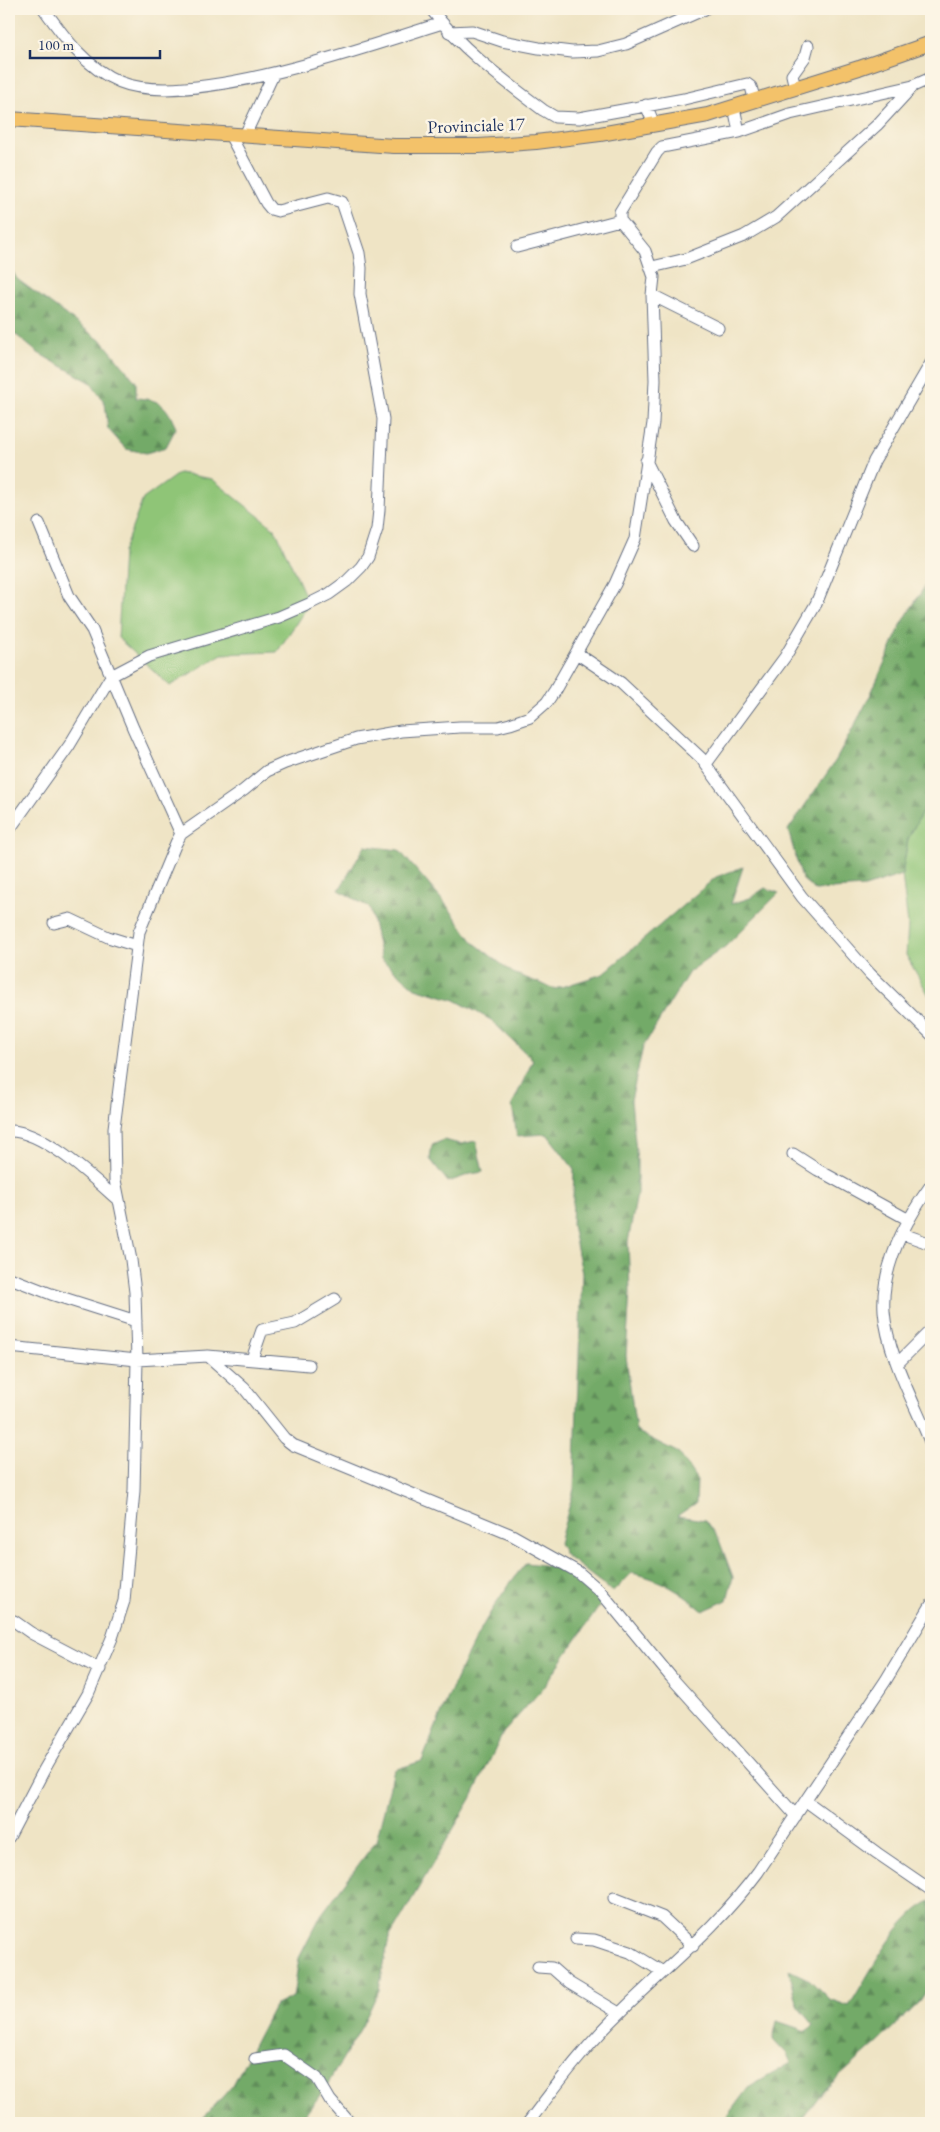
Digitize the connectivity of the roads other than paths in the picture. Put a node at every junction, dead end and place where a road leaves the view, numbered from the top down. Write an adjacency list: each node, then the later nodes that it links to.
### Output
1 (44, 9): 7 (street)
2 (431, 9): 4 (street)
3 (705, 9): 4 (street)
4 (446, 28): 7 (street); 12 (street)
5 (931, 43): 10 (main road, Provinciale 17)
6 (808, 46): 10 (street)
7 (274, 73): 18 (street)
8 (931, 78): 9 (street)
9 (913, 86): 16 (street); 21 (street)
10 (795, 88): 11 (main road, Provinciale 17)
11 (754, 101): 12 (street); 13 (main road, Provinciale 17)
12 (646, 105): 15 (street)
13 (734, 107): 15 (main road, Provinciale 17); 16 (street)
14 (9, 119): 17 (main road, Provinciale 17)
15 (654, 124): 18 (main road, Provinciale 17)
16 (739, 132): 19 (street)
17 (229, 134): 18 (main road, Provinciale 17); 29 (street)
18 (245, 135)
19 (620, 220): 20 (street); 21 (street)
20 (518, 247)
21 (652, 267): 22 (street)
22 (652, 295): 23 (street); 25 (street)
23 (718, 328)
24 (931, 363): 30 (street)
25 (646, 461): 27 (street); 28 (street)
26 (39, 523): 29 (street)
27 (693, 546)
28 (578, 654): 30 (street); 32 (street)
29 (111, 676): 31 (street); 32 (street)
30 (706, 764): 35 (street)
31 (9, 830)
32 (181, 834): 34 (street)
33 (54, 923): 34 (street)
34 (137, 946): 39 (street)
35 (931, 1034)
36 (9, 1131): 39 (street)
37 (793, 1154): 40 (street)
38 (931, 1185): 40 (street)
39 (119, 1200): 45 (street)
40 (909, 1220): 41 (street)
41 (903, 1234): 42 (street); 51 (street)
42 (931, 1244)
43 (10, 1278): 45 (street)
44 (335, 1299): 49 (street)
45 (136, 1321): 50 (street)
46 (931, 1330): 51 (street)
47 (9, 1347): 50 (street)
48 (208, 1356): 49 (street); 50 (street); 58 (street)
49 (252, 1359): 52 (street)
50 (137, 1360): 56 (street)
51 (898, 1363): 53 (street)
52 (309, 1365)
53 (931, 1444)
54 (931, 1605): 57 (street)
55 (14, 1621): 56 (street)
56 (100, 1669): 59 (street)
57 (806, 1801): 58 (street); 60 (street)
58 (796, 1816): 63 (street)
59 (9, 1837)
60 (931, 1890)
61 (614, 1898): 63 (street)
62 (576, 1939): 65 (street)
63 (693, 1946): 65 (street)
64 (538, 1967): 66 (street)
65 (663, 1972): 66 (street)
66 (619, 2013): 69 (street)
67 (255, 2059): 68 (street)
68 (350, 2123)
69 (528, 2123)

